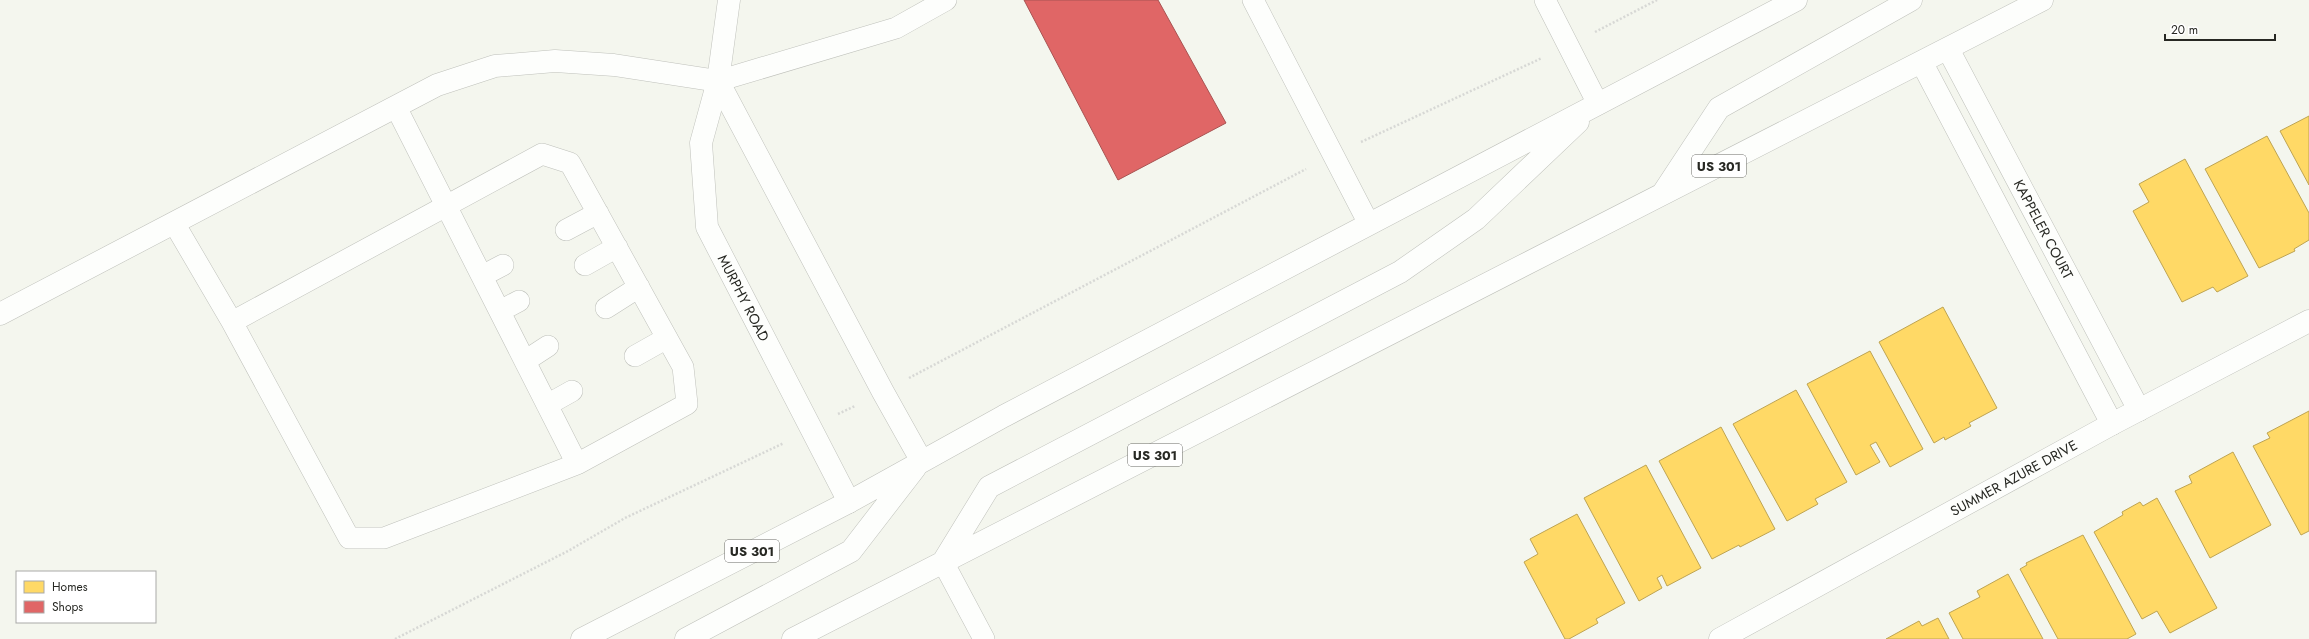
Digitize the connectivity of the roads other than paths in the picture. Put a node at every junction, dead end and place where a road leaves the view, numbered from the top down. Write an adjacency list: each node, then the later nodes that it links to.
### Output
1 (729, 0): 10 (main road, MURPHY ROAD)
2 (946, 0): 10 (lane)
3 (1253, 0): 17 (lane)
4 (1545, 0): 11 (lane)
5 (1796, 0): 11 (main road, US 301)
6 (1911, 0): 13 (main road)
7 (2042, 0): 8 (main road, US 301)
8 (1948, 49): 9 (main road, US 301); 36 (main road, KAPPELER COURT)
9 (1922, 63): 13 (main road, US 301); 37 (main road)
10 (718, 81): 12 (main road); 38 (main road); 40 (main road, MURPHY ROAD)
11 (1598, 104): 17 (main road, US 301); 41 (main road)
12 (396, 106): 14 (lane); 16 (main road)
13 (1662, 194): 41 (main road, US 301)
14 (446, 206): 15 (lane); 22 (lane); 29 (lane)
15 (598, 212): 18 (lane); 19 (lane)
16 (174, 223): 27 (main road); 29 (lane)
17 (1370, 224): 38 (main road, US 301)
18 (566, 230)
19 (617, 247): 21 (lane); 23 (lane)
20 (503, 265): 22 (lane)
21 (585, 265)
22 (482, 276): 26 (lane)
23 (639, 286): 25 (lane); 30 (lane)
24 (519, 301): 26 (lane)
25 (606, 308)
26 (500, 312): 33 (lane)
27 (0, 314)
28 (2309, 321): 36 (main road, SUMMER AZURE DRIVE)
29 (232, 322): 39 (lane)
30 (667, 338): 32 (lane); 39 (lane)
31 (548, 346): 33 (lane)
32 (635, 356)
33 (525, 360): 35 (lane)
34 (572, 391): 35 (lane)
35 (547, 405): 39 (lane)
36 (2139, 410): 37 (main road, SUMMER AZURE DRIVE)
37 (2112, 424): 46 (main road, SUMMER AZURE DRIVE)
38 (921, 460): 40 (main road, US 301); 43 (main road)
39 (577, 464)
40 (849, 502): 42 (main road, US 301)
41 (943, 562): 44 (main road, US 301); 45 (lane)
42 (582, 639)
43 (686, 639)
44 (793, 639)
45 (984, 639)
46 (1720, 639)

